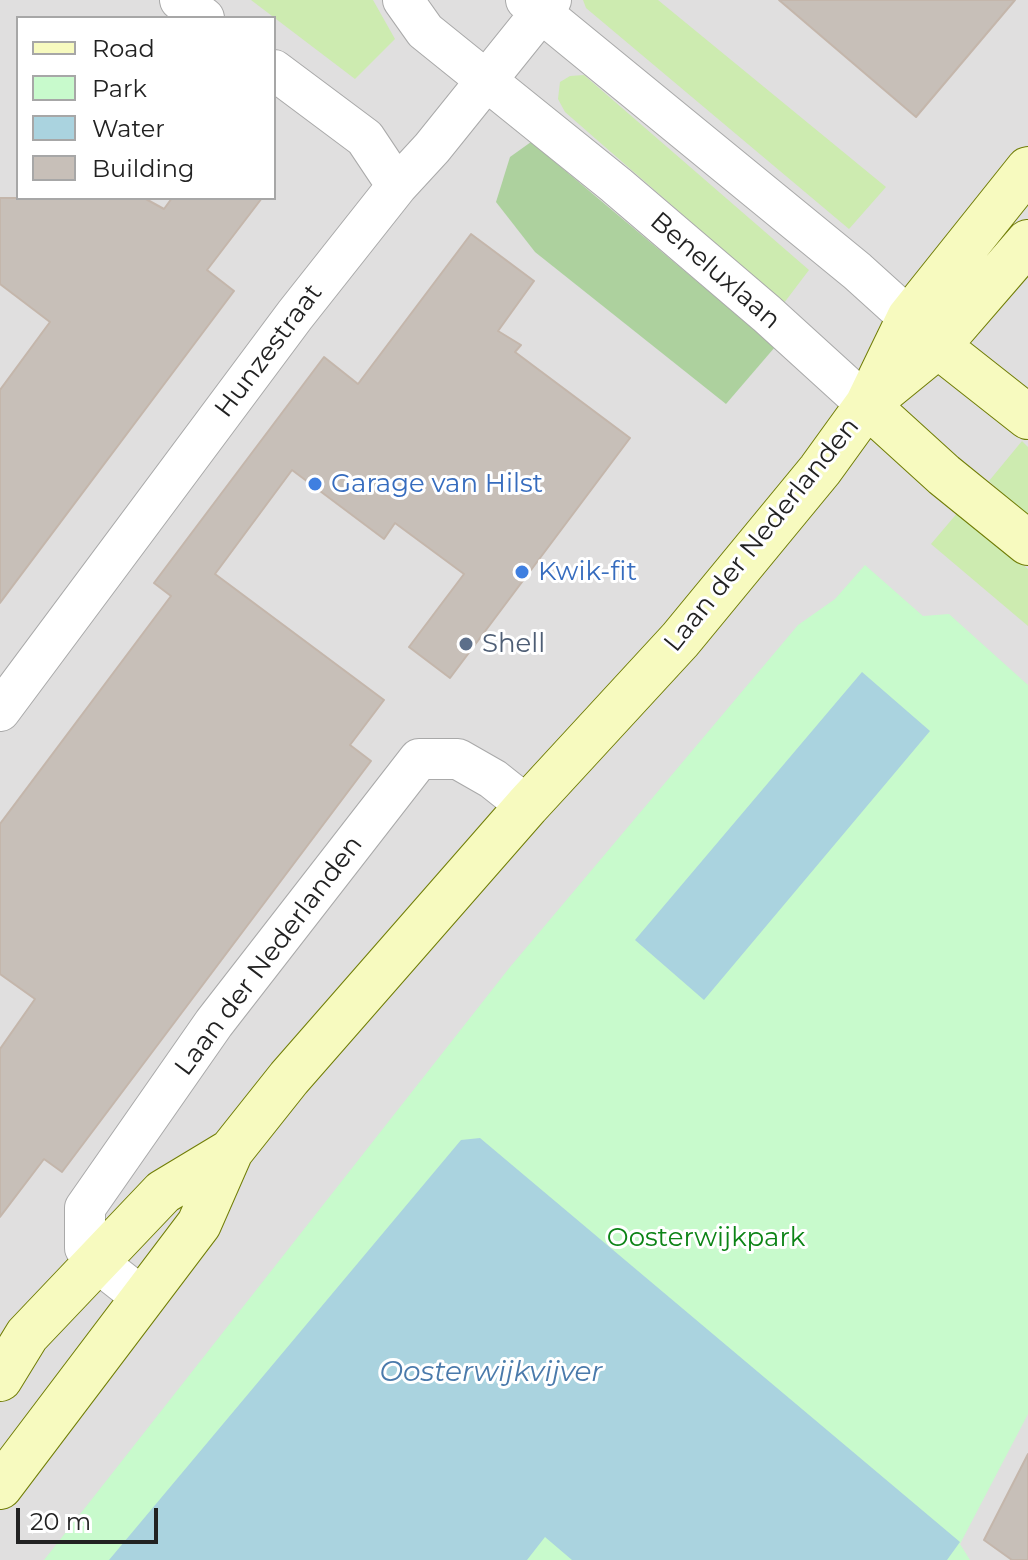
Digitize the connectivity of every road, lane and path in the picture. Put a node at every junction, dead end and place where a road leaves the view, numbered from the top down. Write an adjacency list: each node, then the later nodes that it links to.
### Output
1 (180, 0): 4 (street)
2 (403, 0): 6 (street, Beneluxlaan)
3 (539, 5): 6 (street, Hunzestraat); 10 (street)
4 (201, 16)
5 (276, 71): 8 (street)
6 (488, 80): 8 (street, Hunzestraat); 11 (street, Beneluxlaan)
7 (1028, 169): 10 (main road, Laan der Nederlanden)
8 (397, 186): 14 (street, Hunzestraat)
9 (1028, 242): 10 (main road, Laan der Nederlanden)
10 (923, 332): 11 (main road, Laan der Nederlanden); 12 (main road)
11 (867, 405): 13 (main road, Beneluxlaan); 15 (main road, Laan der Nederlanden)
12 (1028, 417)
13 (1028, 543)
14 (0, 711)
15 (527, 806): 16 (main road, Laan der Nederlanden); 17 (street, Laan der Nederlanden)
16 (231, 1151): 17 (main road, Laan der Nederlanden); 18 (main road, Laan der Nederlanden)
17 (97, 1262): 18 (street); 19 (main road, Laan der Nederlanden)
18 (143, 1298): 20 (main road, Laan der Nederlanden)
19 (0, 1379)
20 (0, 1487)

